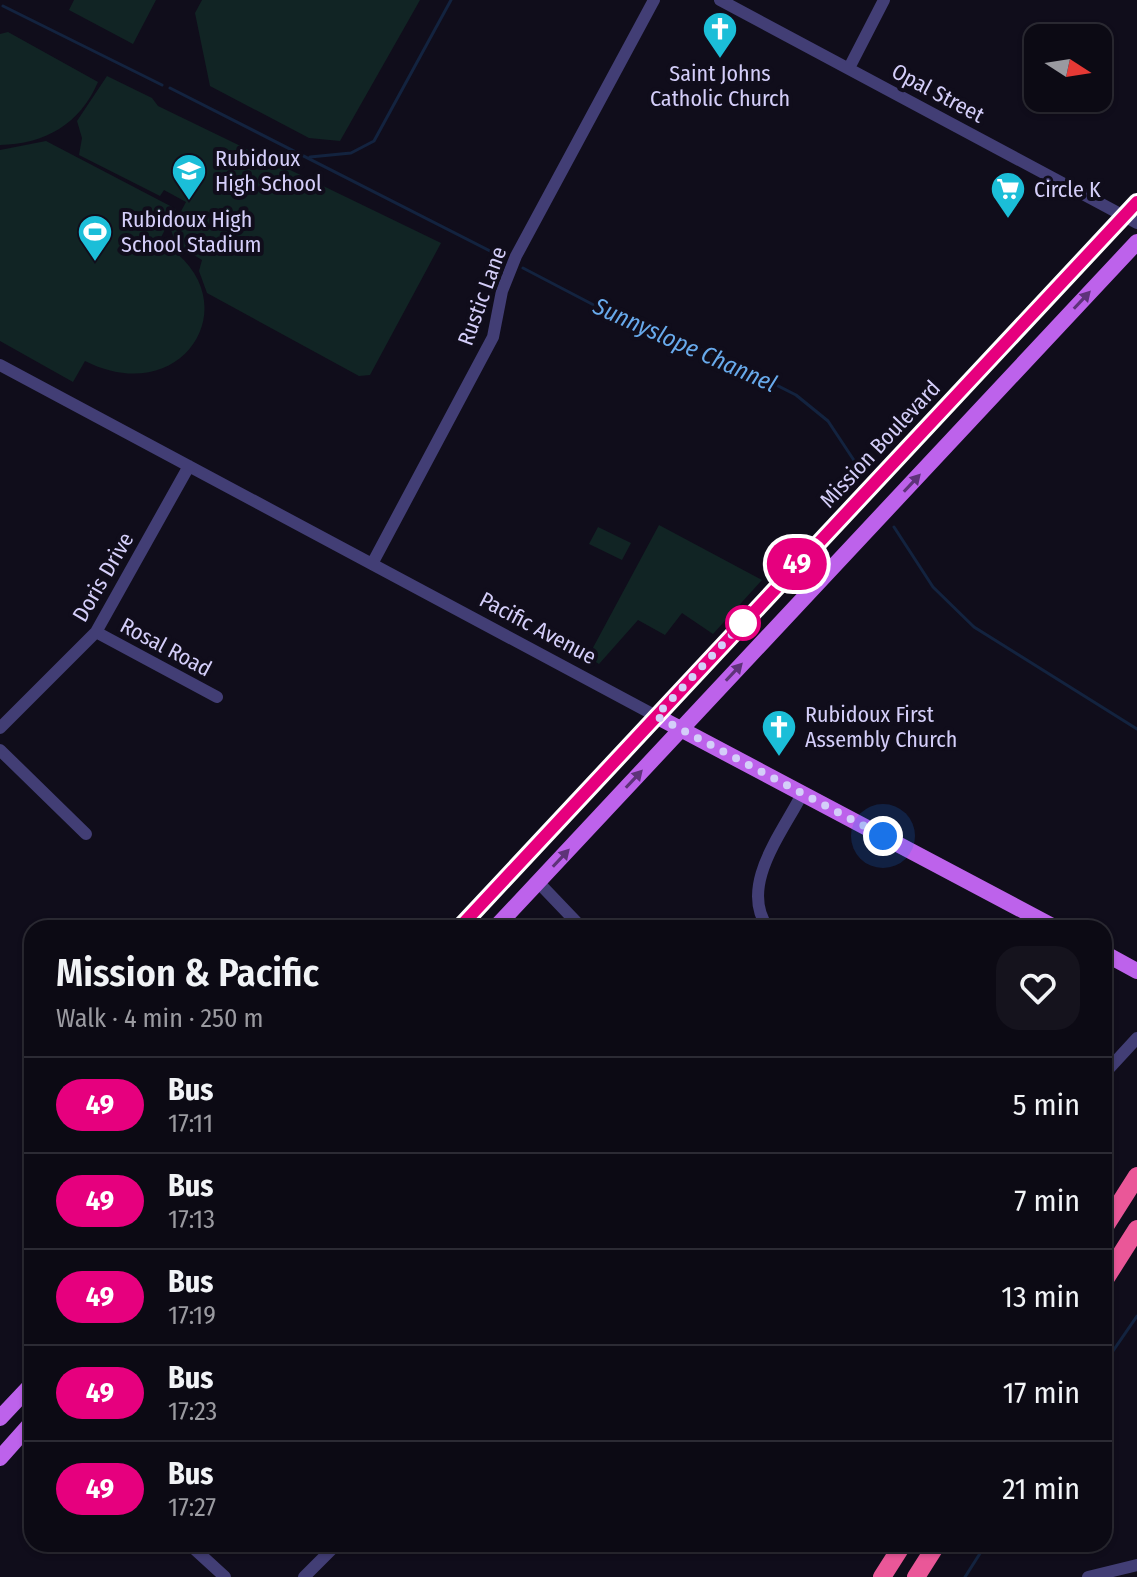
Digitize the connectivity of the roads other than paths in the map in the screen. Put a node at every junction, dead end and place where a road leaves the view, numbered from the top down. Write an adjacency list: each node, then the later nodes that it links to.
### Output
1 (654, 0): 10 (street, Rustic Lane)
2 (884, 0): 4 (street)
3 (726, 1): 4 (street, Opal Street)
4 (849, 68): 6 (street, Opal Street)
5 (1137, 202): 6 (main road, Mission Boulevard)
6 (1130, 219): 13 (main road, Mission Boulevard)
7 (1137, 242): 15 (main road, one-way to 7)
8 (0, 365): 9 (street, Pacific Avenue)
9 (189, 466): 10 (street, Pacific Avenue); 11 (street, Doris Drive)
10 (372, 564): 13 (street, Pacific Avenue)
11 (96, 632): 12 (street, Rosal Road); 14 (street, Doris Drive)
12 (217, 697)
13 (656, 716): 15 (main road, Pacific Avenue); 20 (main road, Mission Boulevard)
14 (0, 728)
15 (681, 729): 17 (main road, Pacific Avenue); 19 (main road, one-way to 15)
16 (0, 750): 18 (street)
17 (802, 794): 23 (street); 24 (main road, Pacific Avenue)
18 (86, 834)
19 (538, 882): 21 (main road); 22 (street)
20 (466, 920)
21 (502, 920)
22 (571, 920)
23 (765, 920)
24 (1041, 920)
25 (1112, 957): 26 (main road)
26 (1137, 971)
27 (1137, 1038): 28 (street)
28 (1112, 1065)
29 (1137, 1176): 30 (highway)
30 (1112, 1215)
31 (1137, 1229): 32 (highway)
32 (1112, 1268)
33 (24, 1397): 34 (main road)
34 (0, 1418)
35 (24, 1431): 36 (main road)
36 (0, 1458)
37 (198, 1552): 42 (street)
38 (329, 1552): 43 (street)
39 (898, 1552): 44 (highway)
40 (932, 1552): 45 (highway)
41 (1137, 1565): 46 (street)
42 (225, 1577)
43 (304, 1577)
44 (882, 1577)
45 (916, 1577)
46 (1088, 1577)

